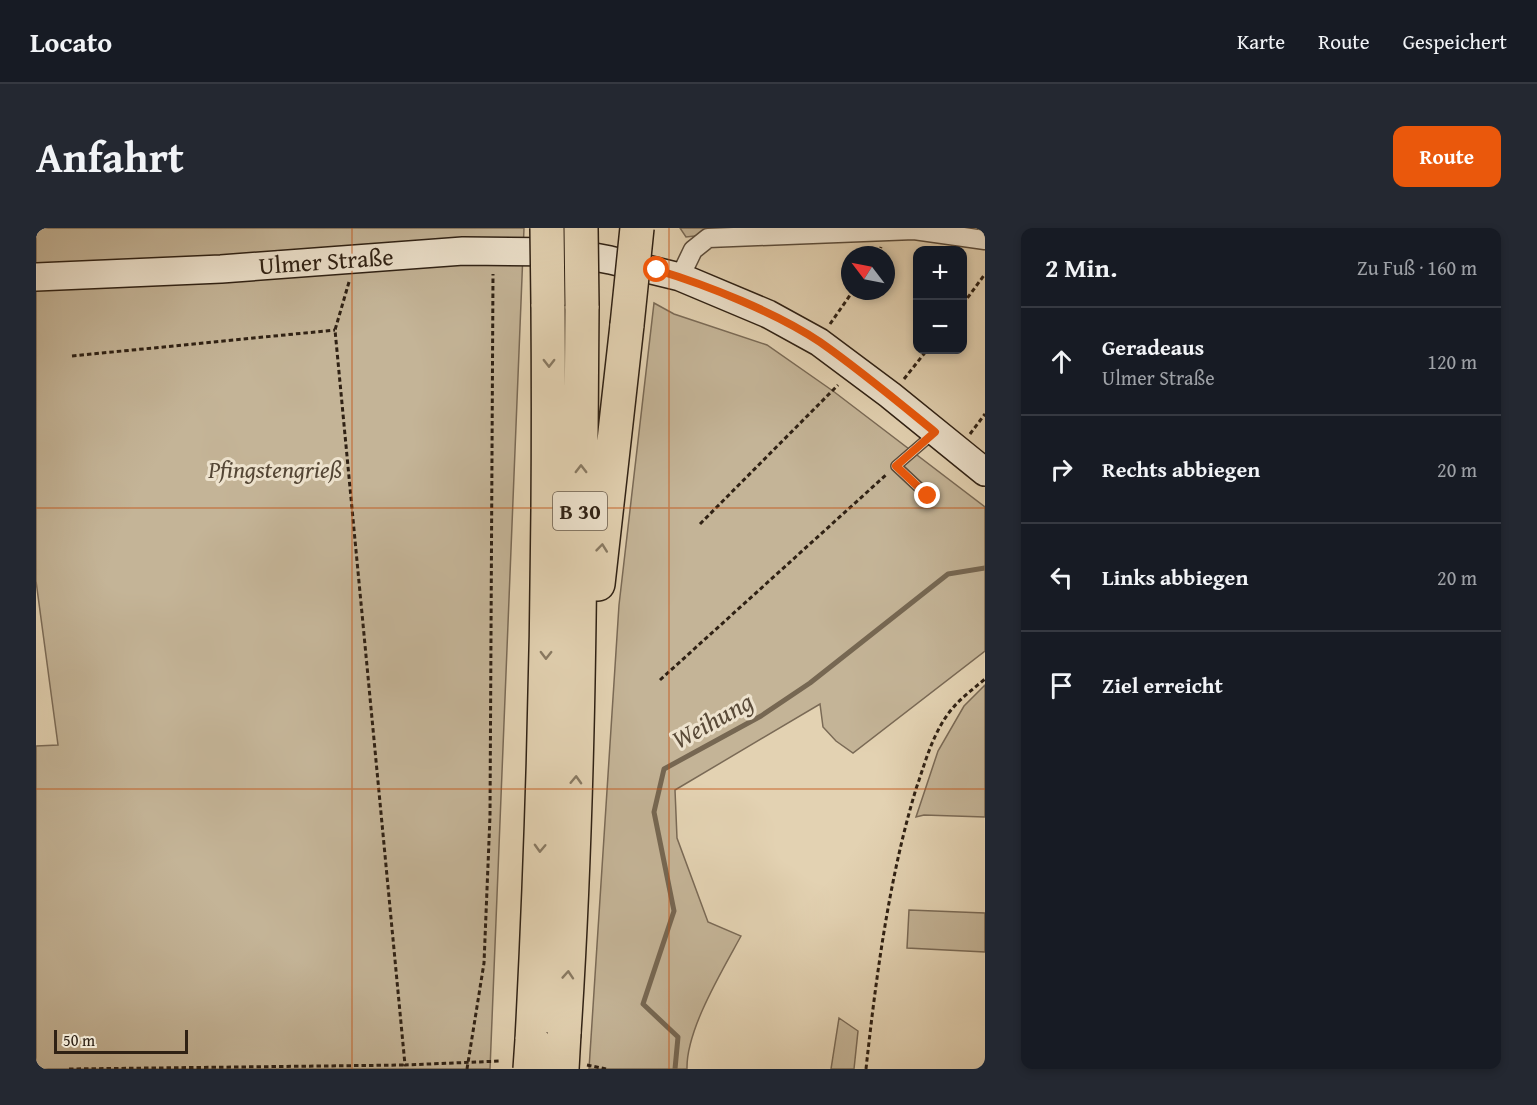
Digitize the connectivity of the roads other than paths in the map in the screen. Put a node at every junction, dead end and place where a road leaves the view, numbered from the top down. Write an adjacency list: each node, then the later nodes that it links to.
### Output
1 (547, 228): 11 (highway, B 30, one-way to 11, bridge)
2 (581, 228): 10 (highway, B 30, one-way to 2, bridge)
3 (638, 228): 10 (highway, one-way to 3, bridge)
4 (985, 240): 6 (street)
5 (36, 277): 6 (main road, Ulmer Straße)
6 (680, 277): 7 (main road, Ulmer Straße)
7 (935, 432): 8 (main road, Ulmer Straße); 9 (lane)
8 (985, 472)
9 (928, 496)
10 (579, 716): 12 (highway, B 30, one-way to 10, bridge)
11 (521, 1057)
12 (575, 1067)

